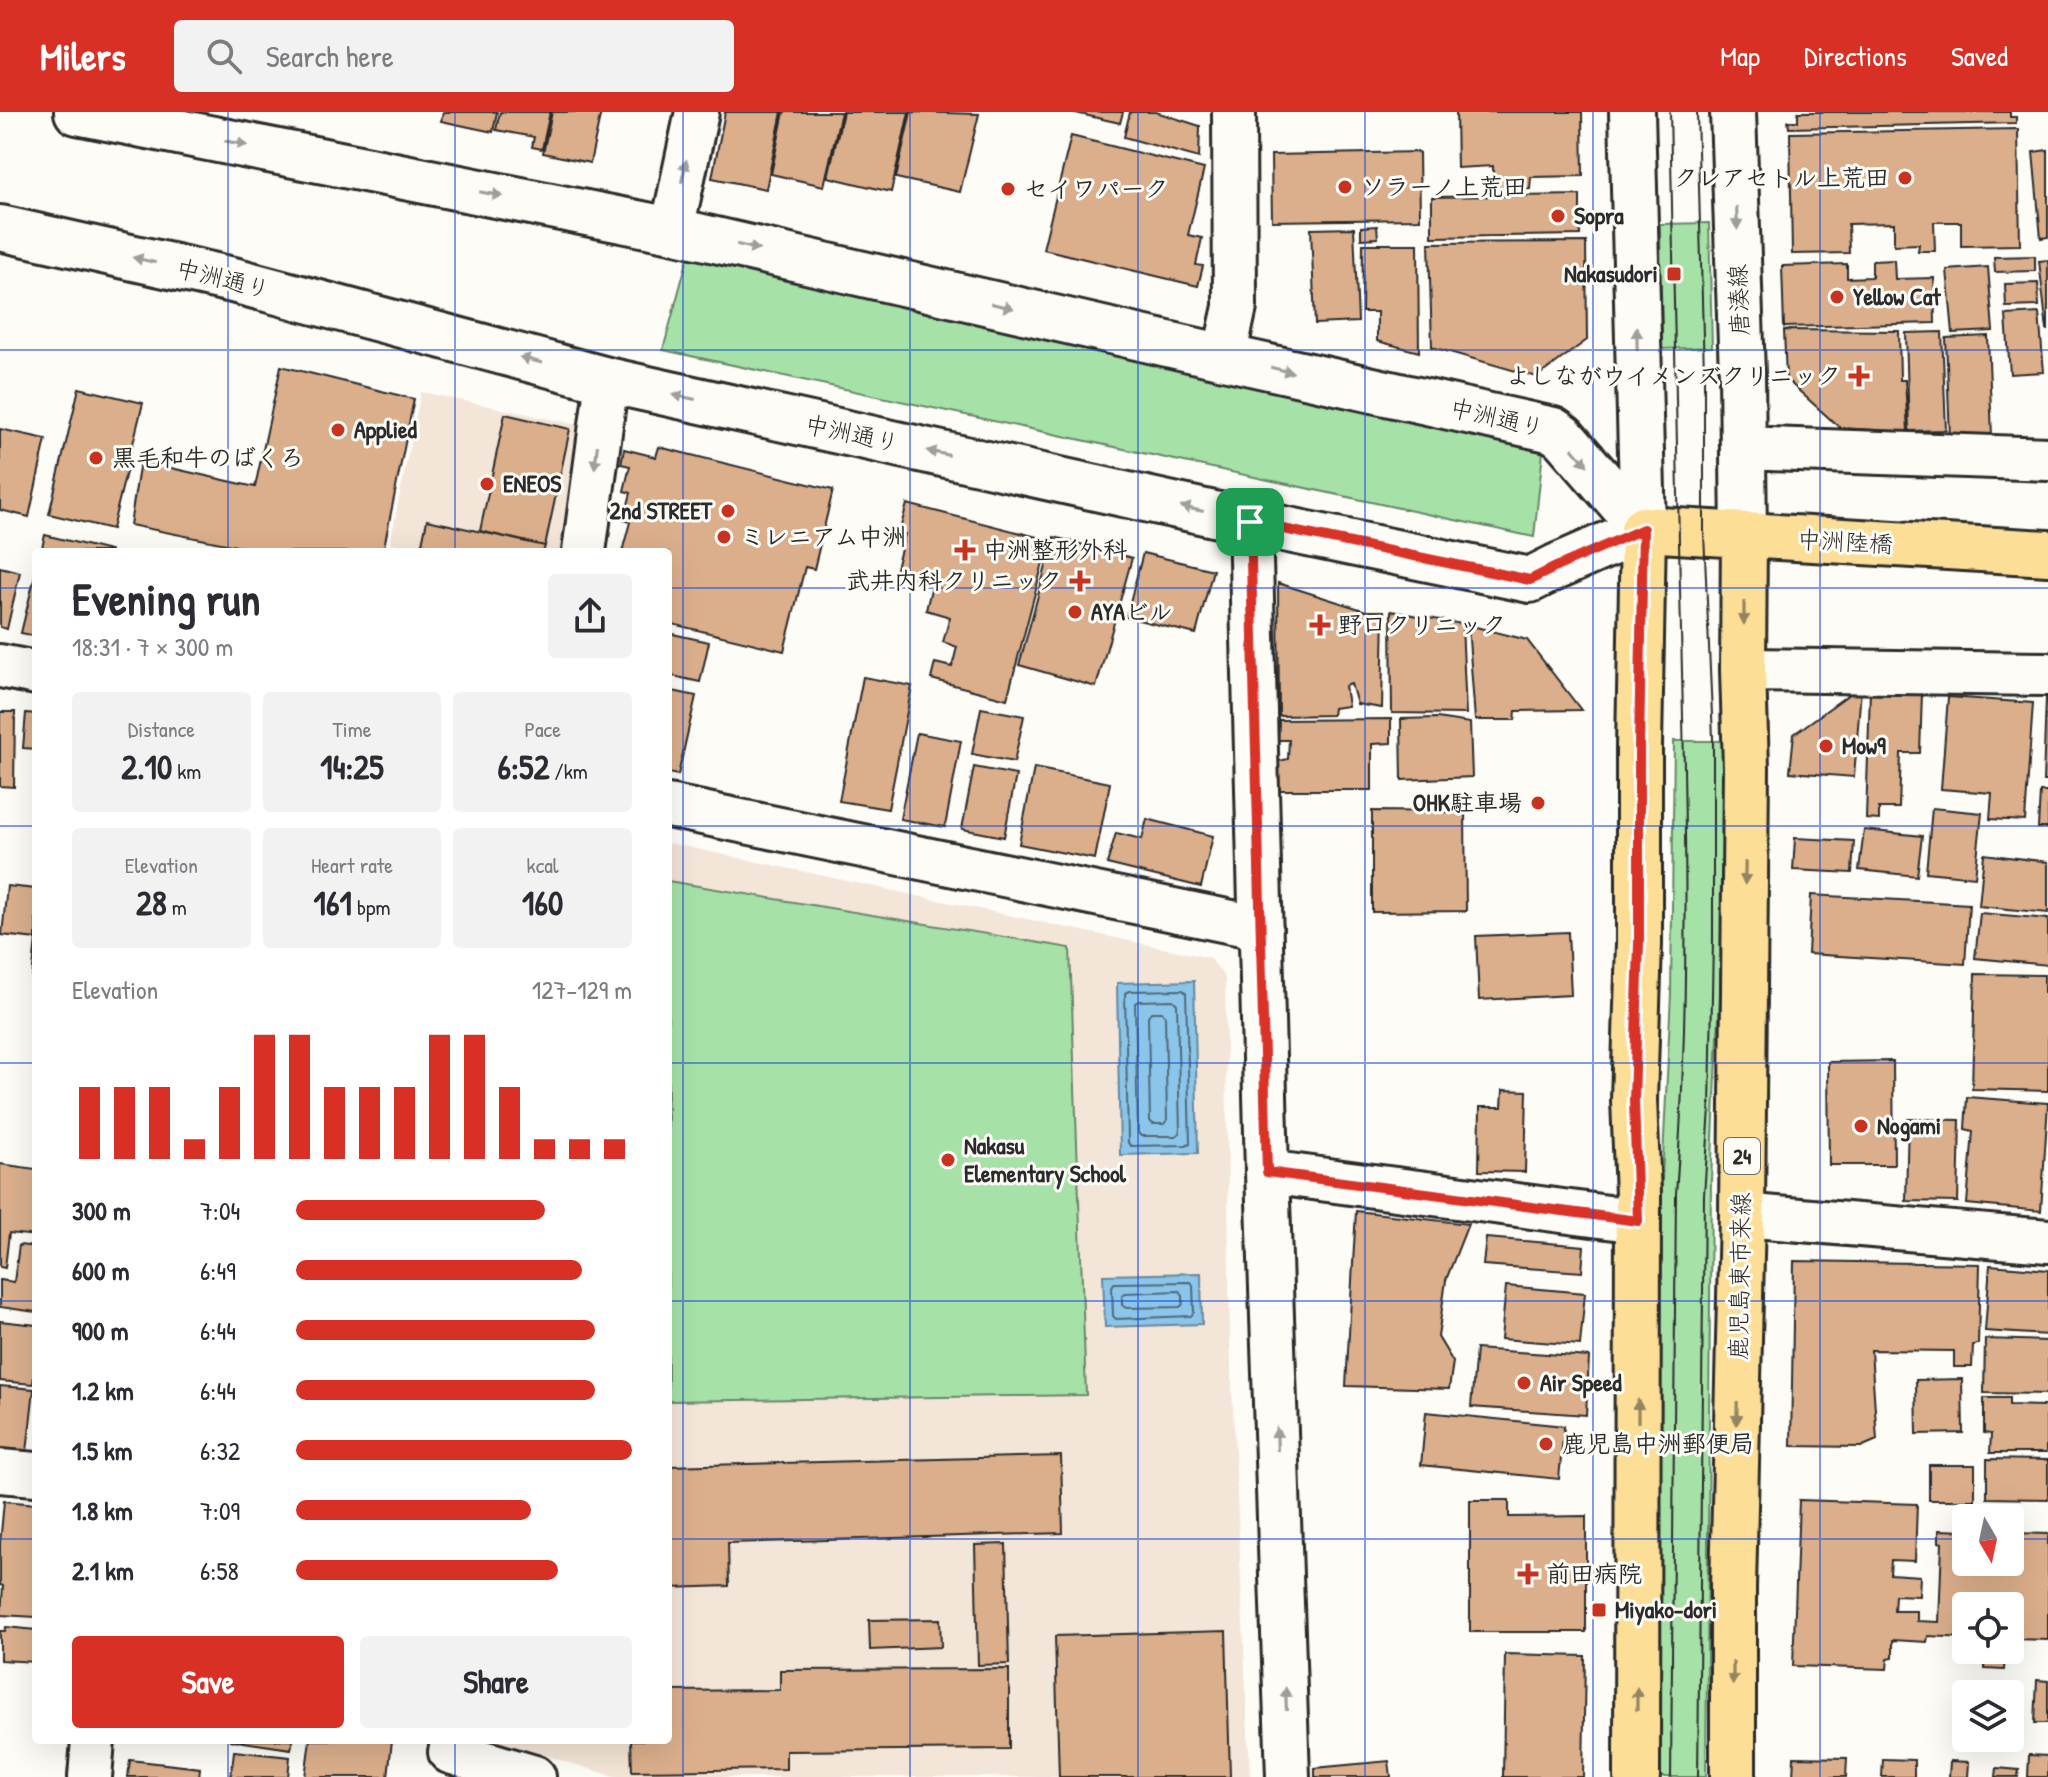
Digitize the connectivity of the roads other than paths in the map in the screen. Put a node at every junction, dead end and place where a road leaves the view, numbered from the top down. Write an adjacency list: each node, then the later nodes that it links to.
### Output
1 (77, 112): 7 (street, 中洲通り, one-way to 7)
2 (697, 112): 7 (street, one-way to 2)
3 (1234, 112): 8 (street)
4 (1632, 112): 13 (street, one-way to 4)
5 (1733, 112): 10 (street, 唐湊線, one-way to 10)
6 (0, 228): 9 (street, 中洲通り, one-way to 6)
7 (672, 230): 8 (street, 中洲通り, one-way to 8)
8 (1224, 357): 13 (street, 中洲通り, one-way to 13)
9 (607, 380): 12 (street, 中洲通り, one-way to 9); 15 (street, one-way to 15)
10 (1742, 448): 11 (street); 14 (street, 唐湊線)
11 (2048, 459)
12 (1250, 522): 13 (street, 中洲通り); 22 (street)
13 (1643, 529): 14 (main road, 中洲陸橋); 25 (main road)
14 (1744, 535): 16 (main road, 中洲陸橋); 18 (main road, 鹿児島東市来線 / 24, one-way to 18)
15 (585, 548)
16 (2048, 553)
17 (0, 666): 19 (street)
18 (1743, 670): 20 (street); 24 (main road, 鹿児島東市来線 / 24, one-way to 24)
19 (32, 672)
20 (2048, 674)
21 (672, 807): 22 (street)
22 (1261, 928): 23 (street)
23 (1267, 1172): 25 (street); 33 (street, one-way to 23)
24 (1742, 1215): 26 (street); 35 (main road, 鹿児島東市来線 / 24, one-way to 35)
25 (1638, 1221): 34 (main road, one-way to 25)
26 (2048, 1241)
27 (0, 1471): 28 (street)
28 (32, 1474)
29 (93, 1744): 31 (street)
30 (448, 1756): 32 (street)
31 (90, 1777)
32 (534, 1777)
33 (1288, 1777)
34 (1637, 1777)
35 (1733, 1777)

